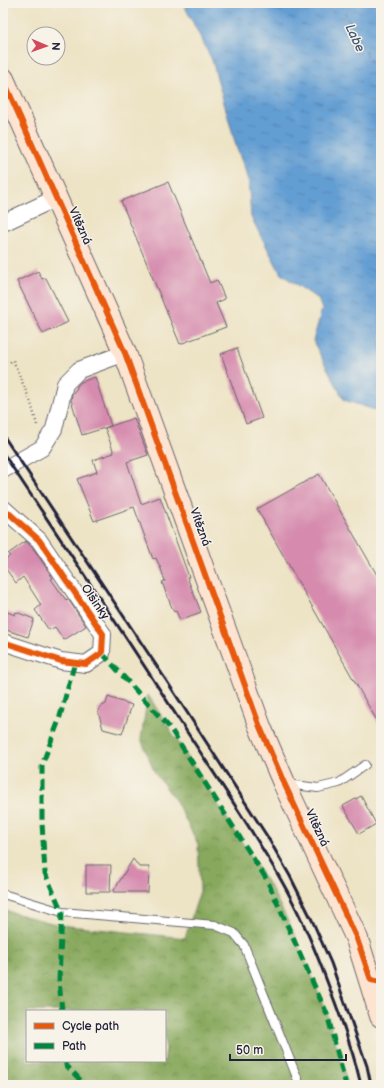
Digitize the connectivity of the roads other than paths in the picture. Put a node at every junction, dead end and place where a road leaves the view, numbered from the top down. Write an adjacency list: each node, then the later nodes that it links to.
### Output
1 (4, 81): 2 (main road, Vítězná)
2 (56, 198): 3 (street); 4 (main road, Vítězná)
3 (3, 223)
4 (125, 353): 5 (street); 9 (main road, Vítězná)
5 (3, 470)
6 (3, 508): 7 (street, Olšinky)
7 (3, 642)
8 (365, 765): 9 (lane)
9 (284, 783): 11 (main road, Vítězná)
10 (3, 894): 13 (lane)
11 (376, 981): 12 (main road, Vítězná)
12 (381, 1016)
13 (300, 1085)

